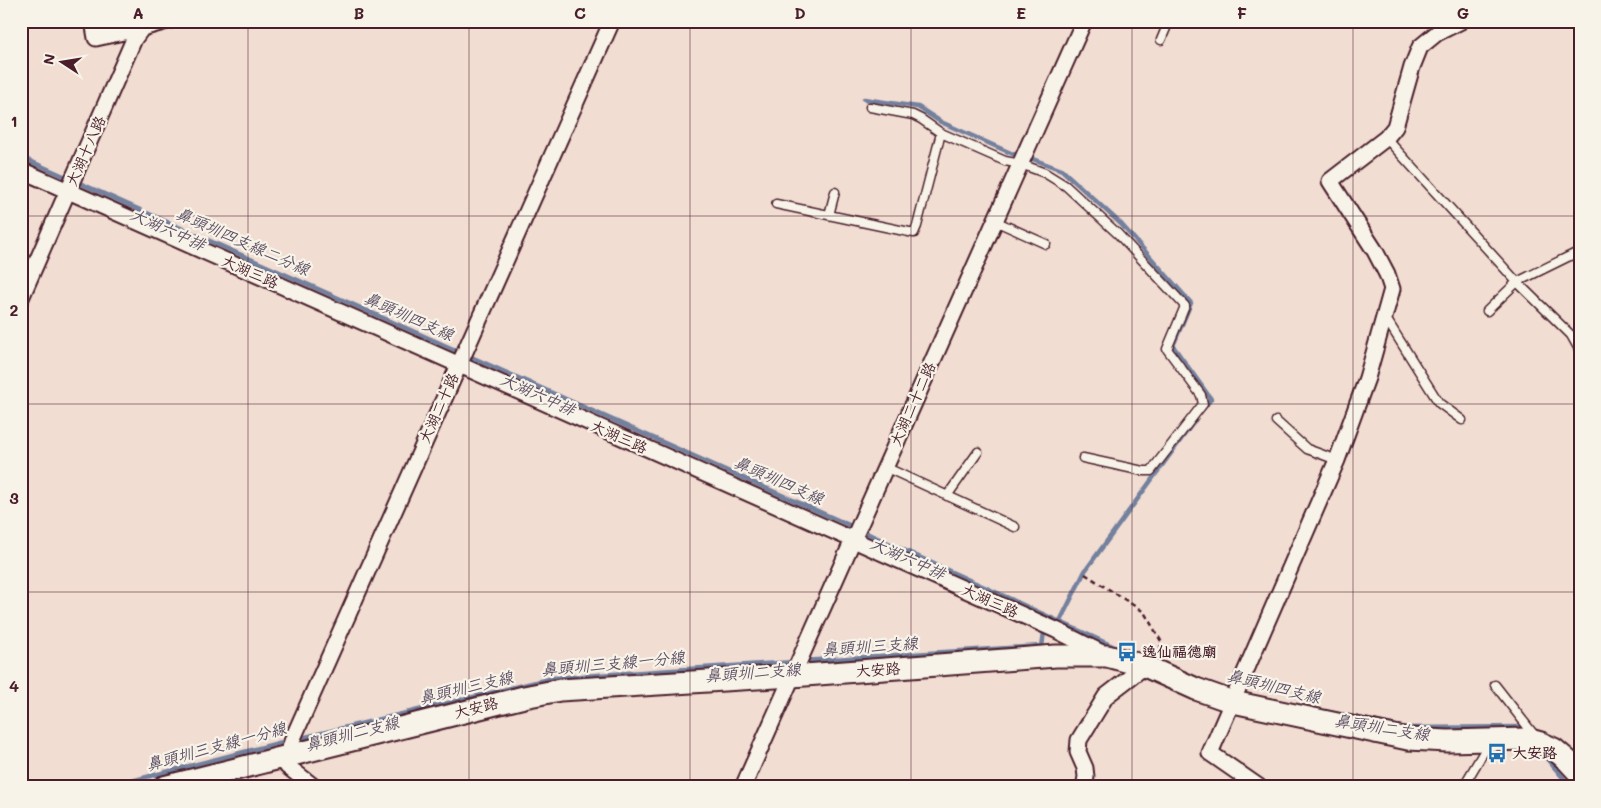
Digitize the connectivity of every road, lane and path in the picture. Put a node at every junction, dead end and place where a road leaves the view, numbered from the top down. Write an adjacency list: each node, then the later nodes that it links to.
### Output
1 (93, 21): 7 (street)
2 (167, 21): 7 (street)
3 (612, 21): 26 (street, 大湖二十路)
4 (1084, 21): 12 (street, 大湖二十二路)
5 (1169, 21): 8 (lane)
6 (1461, 21): 11 (street)
7 (142, 28): 14 (street, 大湖十八路)
8 (1161, 40)
9 (870, 107): 10 (lane)
10 (940, 133): 12 (lane); 17 (lane)
11 (1386, 138): 21 (lane); 24 (street)
12 (1021, 164): 18 (street, 大湖二十二路); 30 (lane)
13 (21, 170): 14 (street, 大湖三路)
14 (68, 191): 22 (street, 大湖十八路); 26 (street, 大湖三路)
15 (835, 192): 17 (lane)
16 (776, 204): 17 (lane)
17 (829, 215)
18 (995, 221): 19 (lane); 32 (street, 大湖二十二路)
19 (1046, 244)
20 (1580, 251): 21 (lane)
21 (1517, 282): 23 (lane); 25 (lane)
22 (21, 298)
23 (1487, 311)
24 (1384, 317): 27 (lane); 31 (street)
25 (1580, 351)
26 (458, 366): 35 (street, 大湖三路); 44 (street, 大湖二十路)
27 (1462, 420)
28 (1276, 421): 31 (lane)
29 (978, 452): 33 (lane)
30 (1083, 458)
31 (1337, 460): 41 (street)
32 (885, 467): 33 (lane); 35 (street, 大湖二十二路)
33 (947, 496): 34 (lane)
34 (1014, 527)
35 (853, 540): 37 (street, 大湖三路); 39 (street, 大湖二十二路)
36 (1085, 574): 38 (path)
37 (1108, 656): 38 (street, 大安路); 39 (street, 大安路)
38 (1152, 669): 41 (street, 大安路); 49 (street)
39 (792, 676): 44 (street, 大安路); 48 (street, 大湖二十二路)
40 (1495, 685): 43 (lane)
41 (1234, 702): 42 (street, 大安路); 50 (street)
42 (1492, 740): 43 (street, 大安路); 51 (lane)
43 (1541, 743): 45 (street, 大安路)
44 (287, 756): 46 (street, 大安路); 47 (street)
45 (1580, 774)
46 (164, 787)
47 (314, 787)
48 (743, 787)
49 (1084, 787)
50 (1259, 787)
51 (1463, 787)

